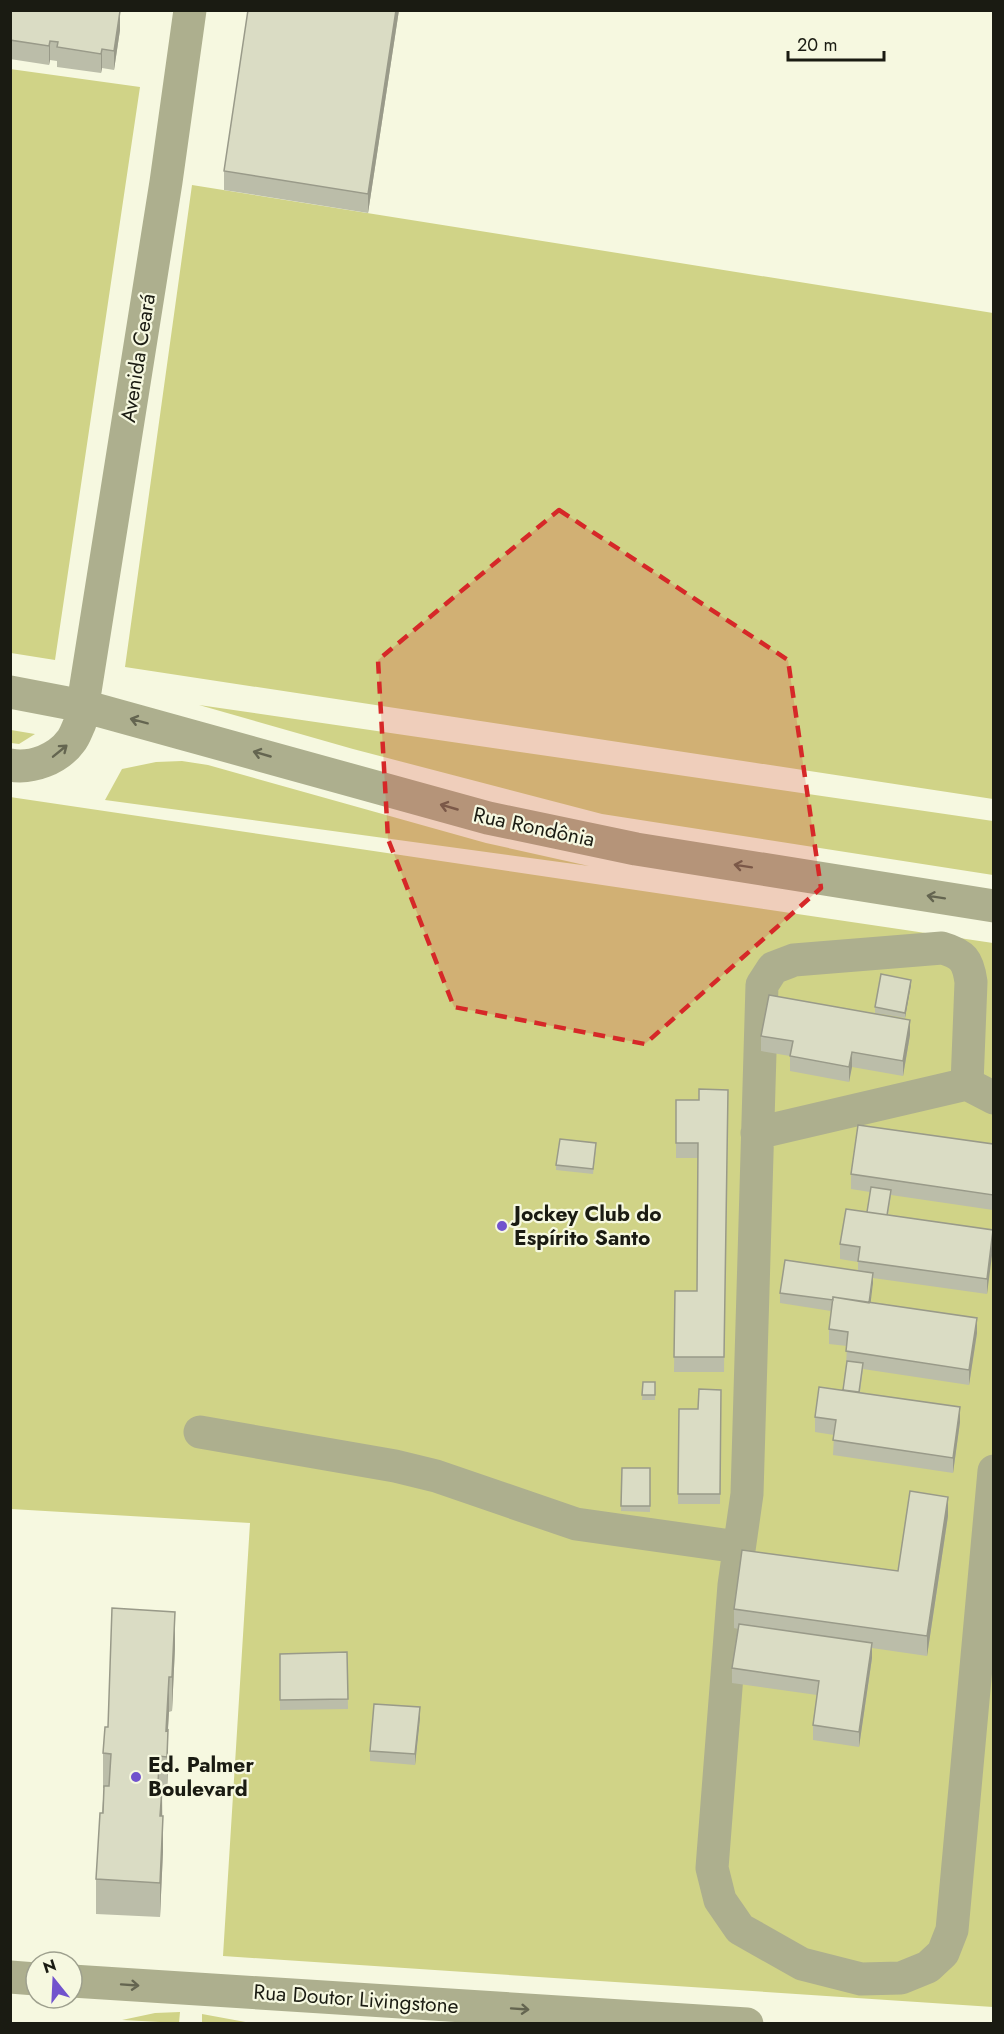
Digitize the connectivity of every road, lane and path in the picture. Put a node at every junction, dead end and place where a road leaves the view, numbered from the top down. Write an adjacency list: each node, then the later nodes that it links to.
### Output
1 (190, 10): 3 (street, Avenida Ceará)
2 (10, 692): 3 (street, Rua Rondônia)
3 (83, 706): 4 (street, one-way to 3); 5 (street, Rua Rondônia, one-way to 3)
4 (10, 765)
5 (993, 906)
6 (980, 1091): 7 (street); 7 (street)
7 (757, 1133): 10 (street)
8 (200, 1432): 10 (street)
9 (993, 1471): 10 (street)
10 (738, 1547)
11 (84, 1982): 12 (street, Rua Doutor Livingstone, one-way to 12)
12 (672, 2022): 13 (street, Rua Doutor Livingstone)
13 (711, 2022): 14 (street, Rua Doutor Livingstone)
14 (747, 2024)

